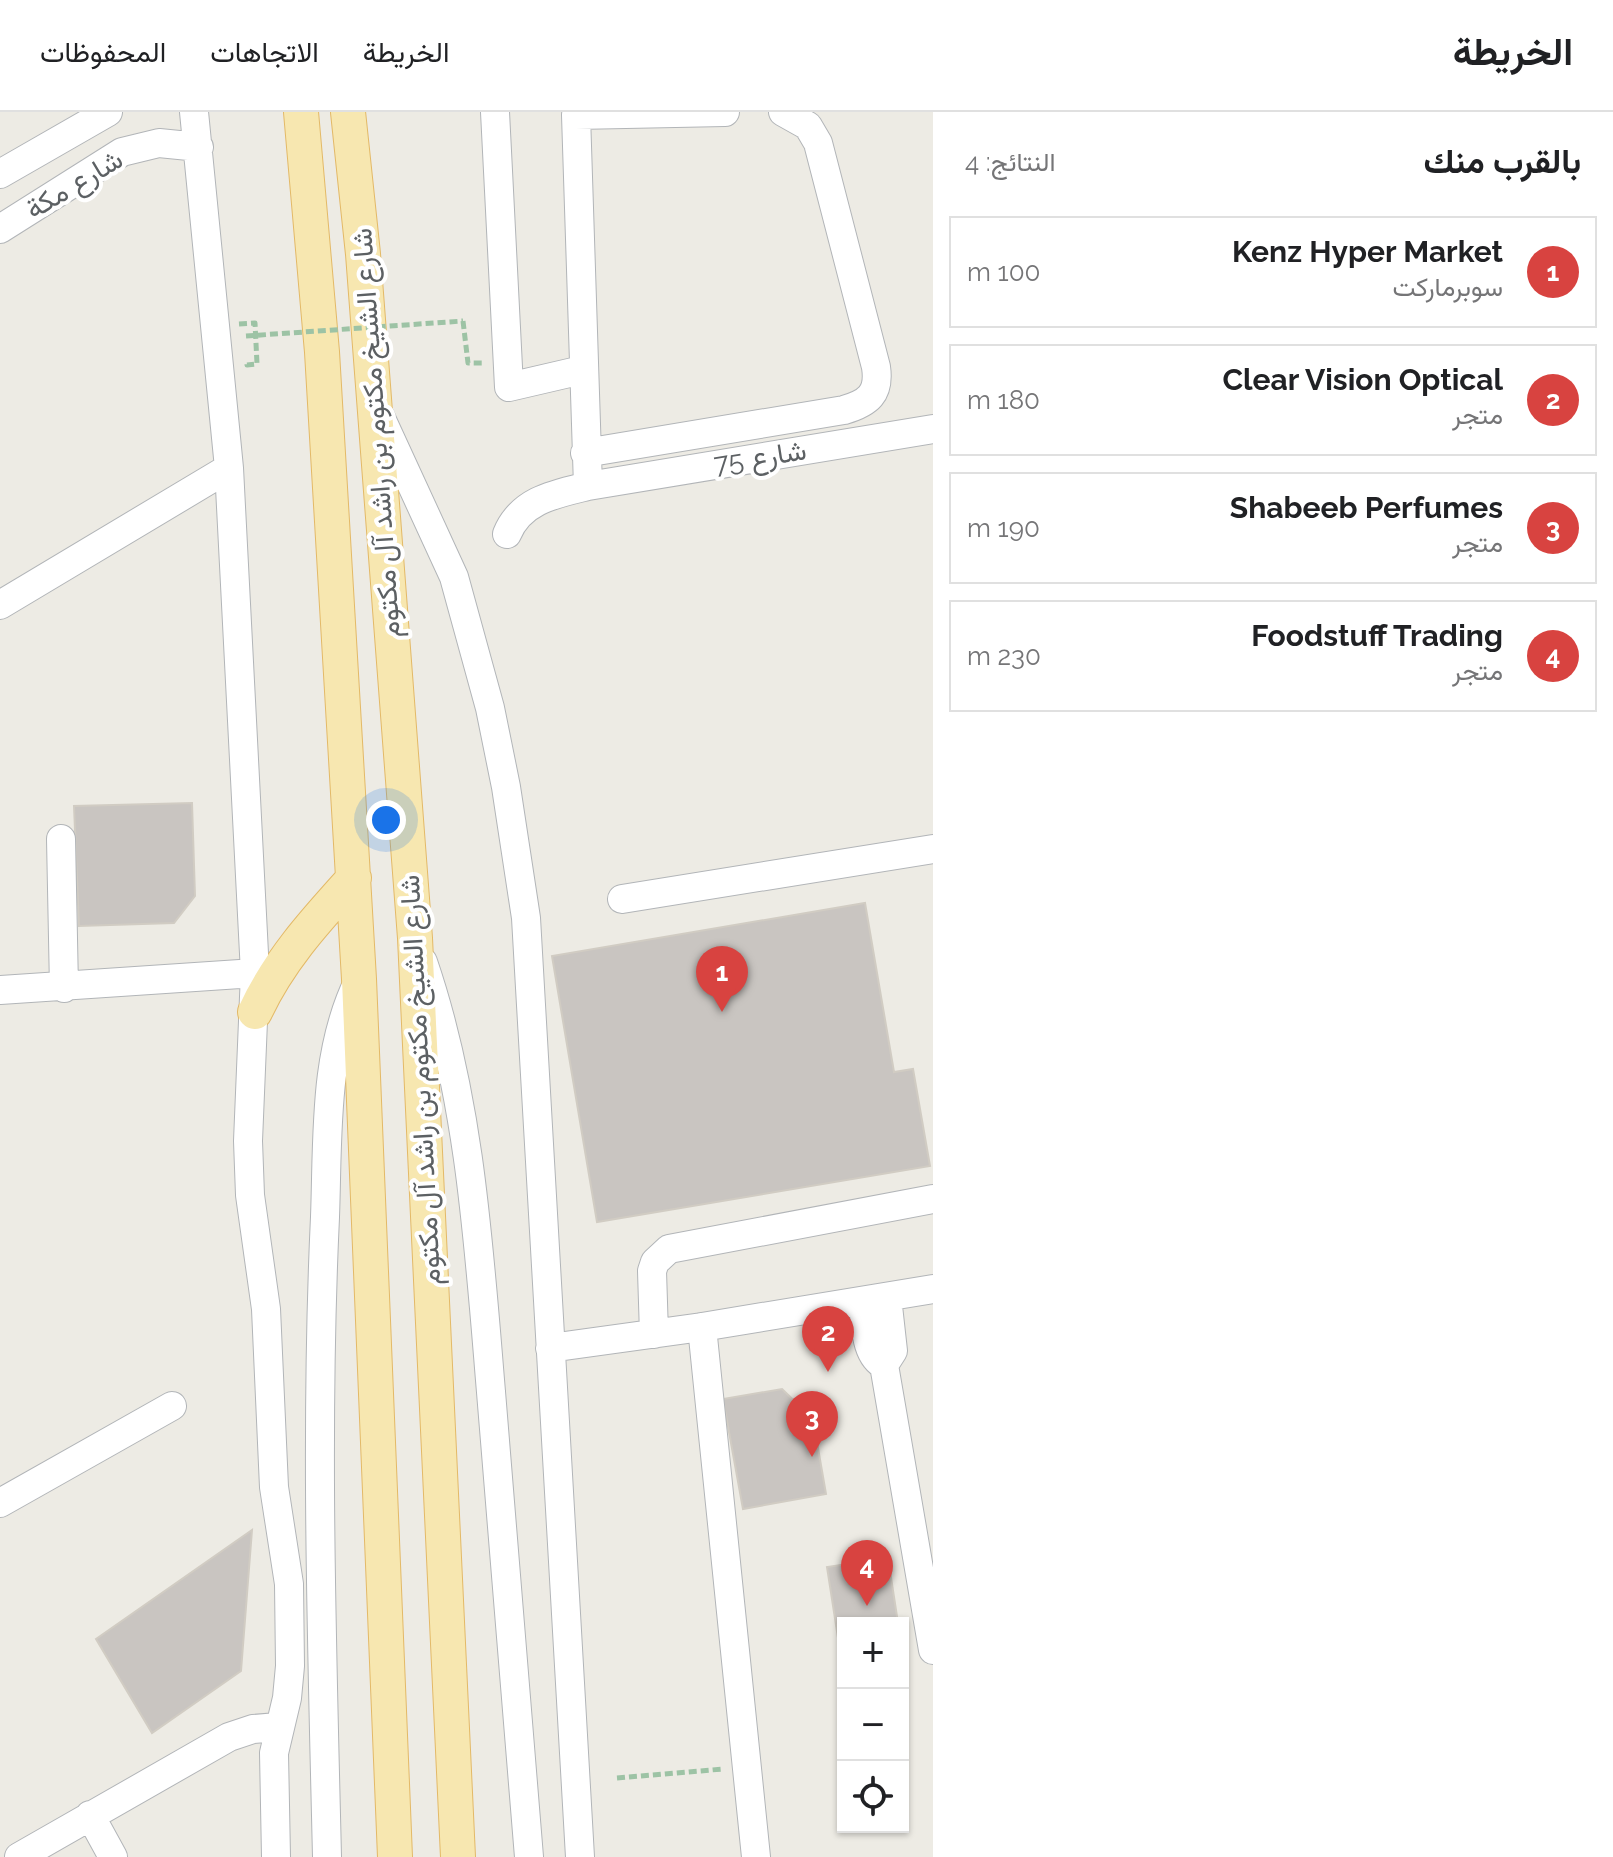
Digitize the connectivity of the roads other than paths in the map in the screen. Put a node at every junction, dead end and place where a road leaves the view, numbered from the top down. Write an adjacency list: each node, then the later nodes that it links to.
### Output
1 (108, 112): 9 (street, شارع مكة)
2 (194, 112): 8 (street)
3 (301, 112): 21 (main road, شارع الشيخ مكتوم بن راشد آل مكتوم)
4 (348, 112): 12 (main road, شارع الشيخ مكتوم بن راشد آل مكتوم)
5 (495, 112): 11 (street)
6 (725, 112): 11 (street)
7 (783, 112): 14 (street)
8 (199, 147): 10 (street, شارع مكة); 15 (street)
9 (0, 174)
10 (0, 229)
11 (582, 370): 14 (street)
12 (374, 403): 23 (main road, شارع الشيخ مكتوم بن راشد آل مكتوم); 34 (street)
13 (933, 429): 16 (street, شارع 75)
14 (585, 453): 16 (street)
15 (229, 468): 18 (street); 24 (street)
16 (588, 486): 17 (street, شارع 75)
17 (507, 534)
18 (0, 605)
19 (61, 839): 26 (street)
20 (933, 849): 22 (street)
21 (354, 878): 25 (main road, شارع الشيخ مكتوم بن راشد آل مكتوم); 28 (main road)
22 (622, 899)
23 (415, 938): 45 (main road, شارع الشيخ مكتوم بن راشد آل مكتوم); 46 (street)
24 (255, 973): 26 (street); 28 (street)
25 (359, 979): 43 (street); 44 (main road, شارع الشيخ مكتوم بن راشد آل مكتوم)
26 (64, 988): 27 (street)
27 (0, 990)
28 (255, 1012): 38 (street)
29 (933, 1199): 33 (street)
30 (933, 1289): 31 (street)
31 (875, 1299): 32 (street); 37 (street)
32 (702, 1327): 33 (street); 48 (street)
33 (654, 1334): 34 (street)
34 (550, 1348): 47 (street)
35 (172, 1406): 36 (street)
36 (0, 1503)
37 (933, 1650)
38 (278, 1727): 39 (street); 42 (street)
39 (90, 1815): 40 (street); 41 (street)
40 (19, 1857)
41 (113, 1857)
42 (276, 1857)
43 (327, 1857)
44 (395, 1857)
45 (458, 1857)
46 (529, 1857)
47 (580, 1857)
48 (756, 1857)

